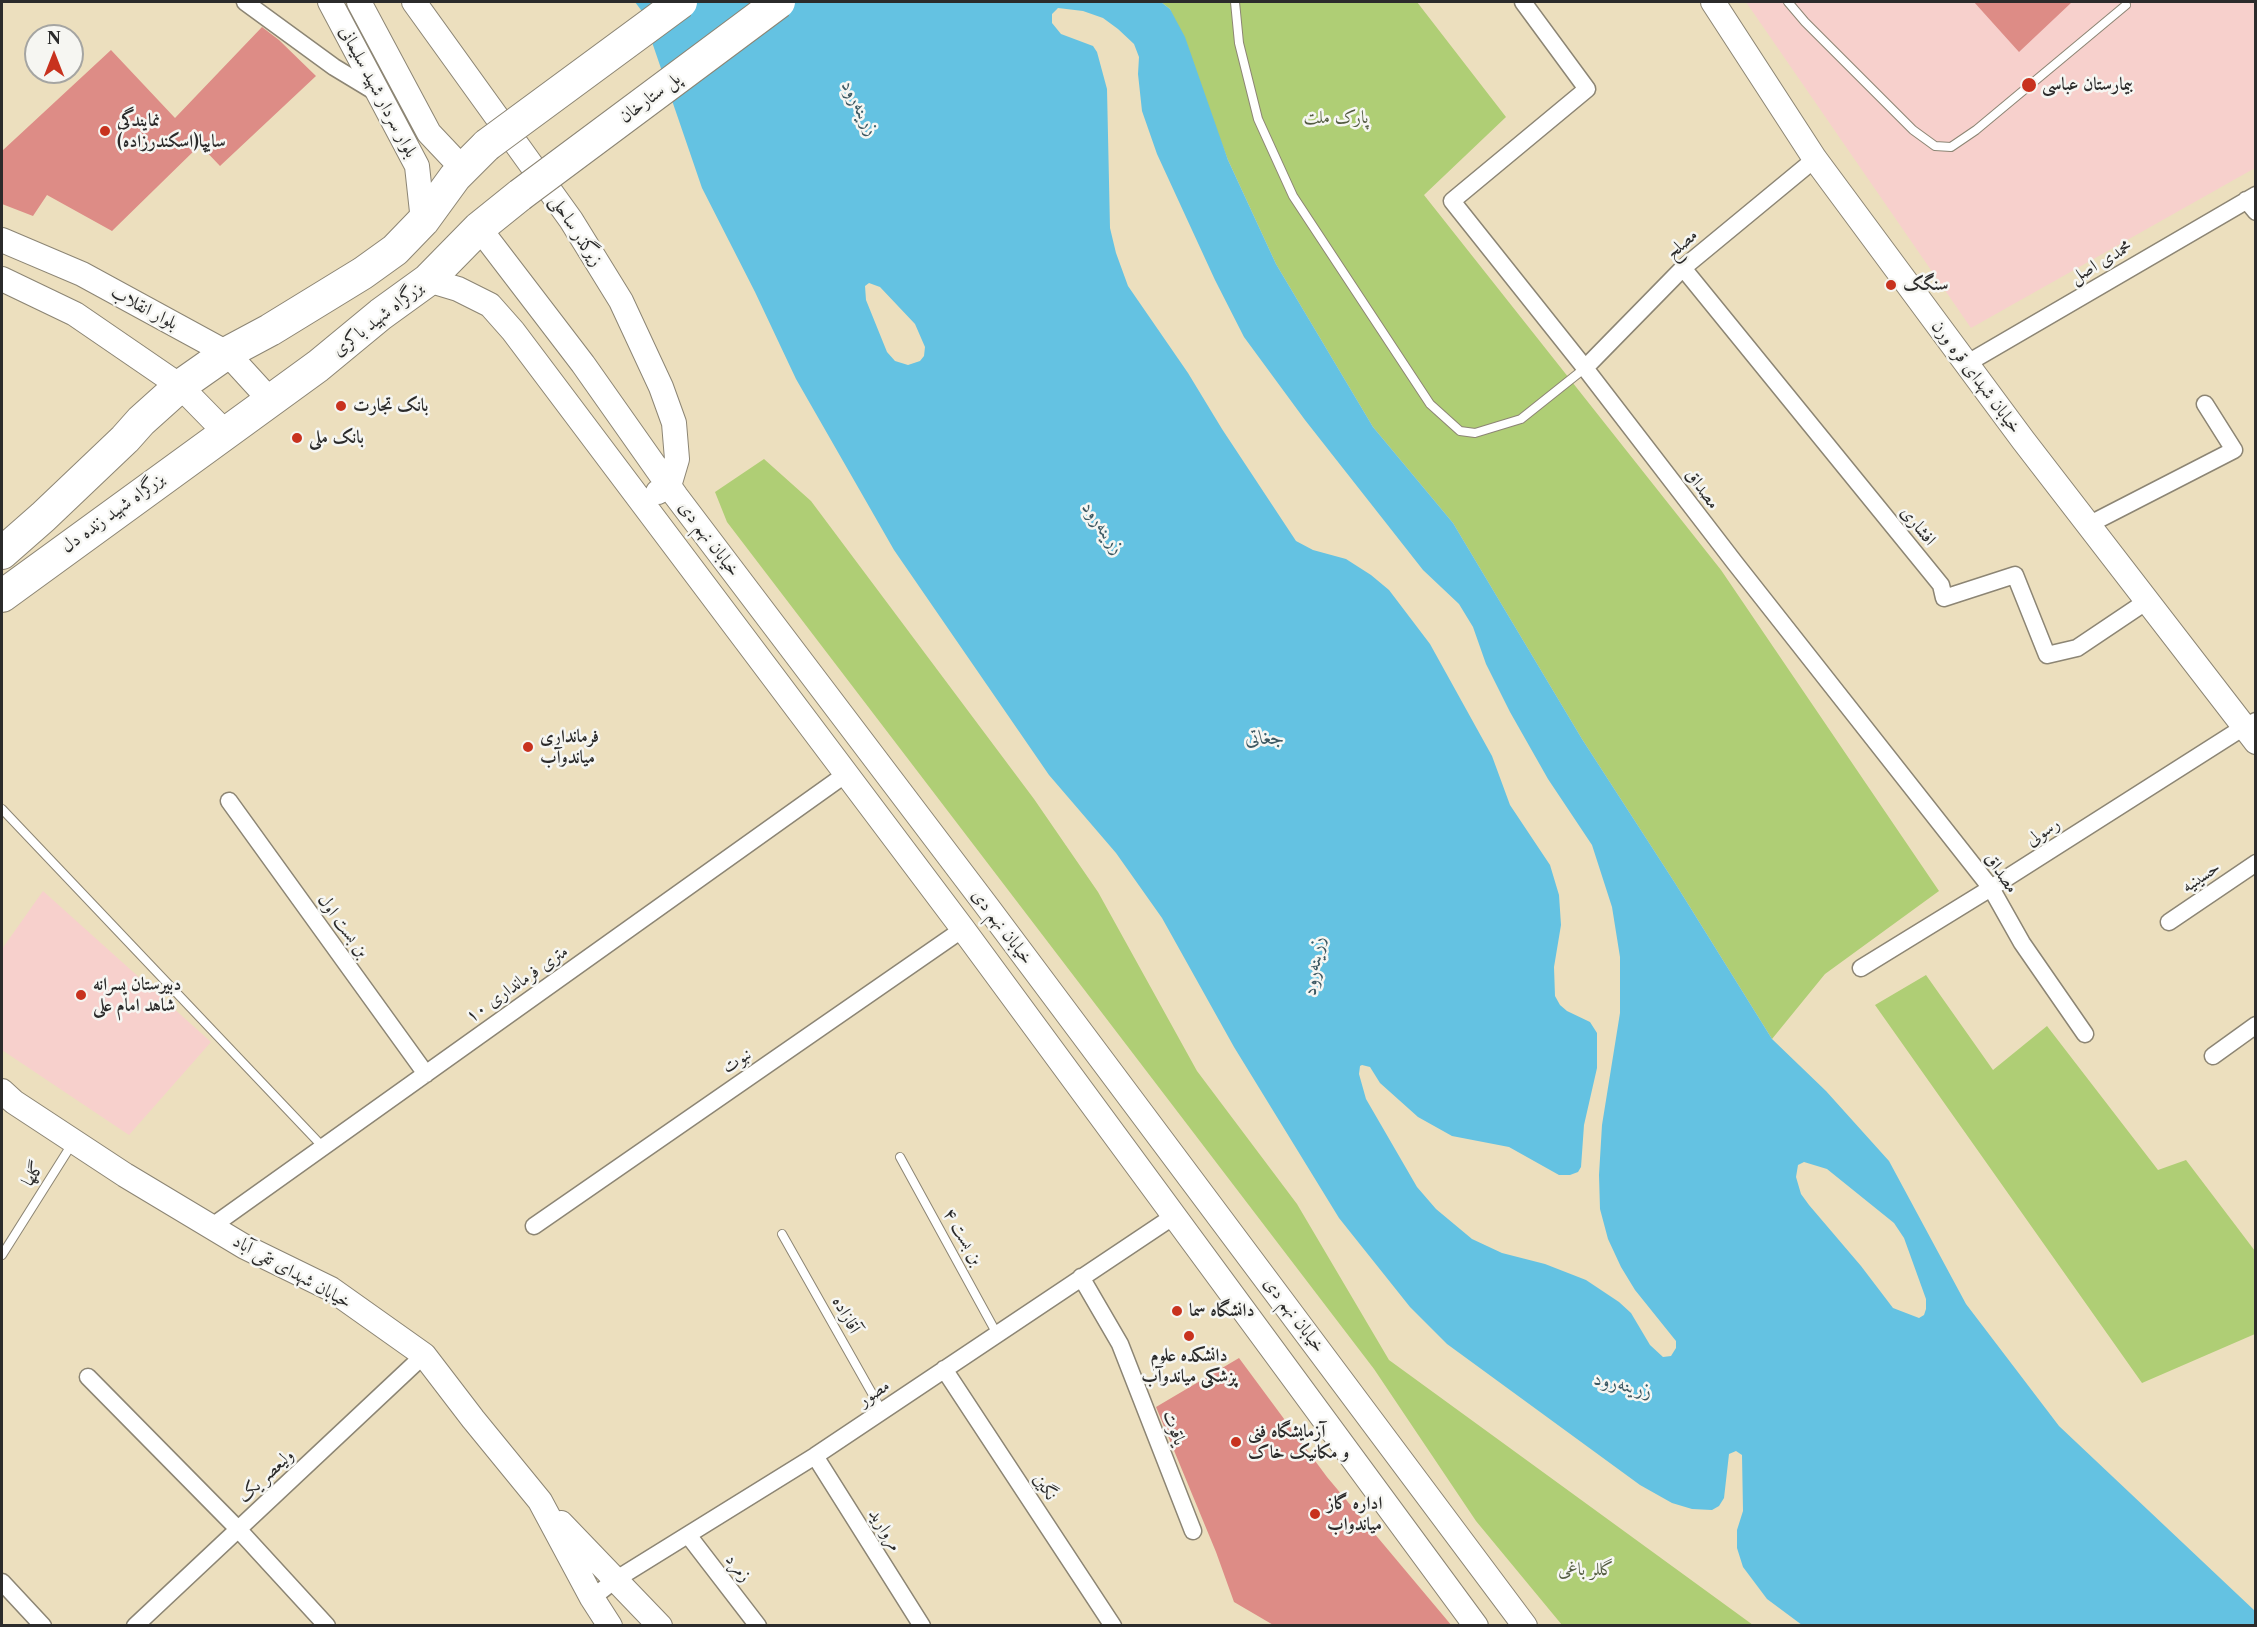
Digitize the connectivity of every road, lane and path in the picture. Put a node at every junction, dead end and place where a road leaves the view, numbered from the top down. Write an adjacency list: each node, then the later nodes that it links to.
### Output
1 (245, 2): 13 (street)
2 (330, 2): 12 (main road, بلوار سردار شهید سلیمانی)
3 (414, 2): 33 (main road, زیرگذر ساحلی)
4 (681, 2): 15 (highway, bridge)
5 (779, 2): 16 (highway, پل ستارخان, bridge)
6 (1234, 2): 28 (lane)
7 (1522, 2): 28 (street, مصداق)
8 (1713, 2): 14 (main road, خیابان شهدای قره ورن)
9 (1788, 2): 10 (lane)
10 (2126, 5)
11 (362, 8): 12 (main road); 15 (main road, بلوار سردار شهید سلیمانی)
12 (343, 25): 13 (main road, بلوار سردار شهید سلیمانی)
13 (380, 96): 18 (main road, بلوار سردار شهید سلیمانی)
14 (1815, 159): 21 (street, مصلح); 27 (main road, خیابان شهدای قره ورن)
15 (463, 169): 18 (highway)
16 (520, 195): 19 (highway, بزرگراه شهید باکری)
17 (2252, 202): 27 (street, محمدی اصل)
18 (423, 221): 26 (highway, بزرگراه شهید زنده دل)
19 (479, 228): 24 (highway, بزرگراه شهید باکری); 33 (main road, خیابان نهم دی)
20 (2, 240): 22 (main road, بلوار انقلاب)
21 (1683, 268): 28 (street, مصلح); 38 (street, افشاری)
22 (82, 274): 25 (main road); 26 (main road, بلوار انقلاب)
23 (2, 279): 25 (main road)
24 (428, 280): 30 (highway, بزرگراه شهید باکری); 34 (main road, خیابان نهم دی)
25 (58, 305): 29 (main road)
26 (227, 353): 29 (highway, بزرگراه شهید زنده دل); 30 (main road, بلوار انقلاب)
27 (1966, 364): 35 (main road, خیابان شهدای قره ورن)
28 (1585, 368): 44 (street, مصداق)
29 (180, 386): 32 (main road); 36 (highway, بزرگراه شهید زنده دل)
30 (270, 400): 32 (highway, بزرگراه شهید باکری)
31 (2205, 404): 35 (street)
32 (225, 432): 37 (highway, بزرگراه شهید زنده دل)
33 (669, 486): 34 (main road); 56 (main road, خیابان نهم دی)
34 (641, 502): 40 (main road, خیابان نهم دی)
35 (2088, 525): 38 (main road, خیابان شهدای قره ورن)
36 (2, 553)
37 (2, 596)
38 (2147, 601): 39 (main road, خیابان شهدای قره ورن)
39 (2252, 730): 44 (street, رسولی)
40 (846, 774): 46 (main road, خیابان نهم دی); 51 (street, ۱۰ متری فرمانداری)
41 (229, 801): 51 (street, بن بست اول)
42 (2, 809): 54 (lane)
43 (2256, 863): 45 (street, حسینیه)
44 (1991, 888): 47 (street, رسولی); 49 (street, مصداق)
45 (2169, 922)
46 (963, 929): 57 (main road, خیابان نهم دی); 58 (street, نبوت)
47 (1861, 968)
48 (2256, 1025): 50 (street)
49 (2085, 1034)
50 (2213, 1056)
51 (426, 1074): 54 (street, ۱۰ متری فرمانداری)
52 (2, 1091): 53 (main road, خیابان شهدای تقی آباد)
53 (73, 1141): 59 (main road, خیابان شهدای تقی آباد); 61 (lane, گلها)
54 (323, 1147): 59 (street, ۱۰ متری فرمانداری)
55 (900, 1157): 63 (lane, بن بست ۴)
56 (1203, 1195): 57 (main road); 85 (main road, خیابان نهم دی)
57 (1174, 1216): 62 (street, مصور); 84 (main road, خیابان نهم دی)
58 (534, 1226)
59 (211, 1227): 64 (main road, خیابان شهدای تقی آباد)
60 (782, 1234): 67 (lane, آقازاده)
61 (2, 1255)
62 (1082, 1278): 63 (street, مصور); 71 (street, یاقوت)
63 (997, 1334): 65 (street, مصور)
64 (424, 1354): 69 (main road, خیابان شهدای تقی آباد); 70 (street, ولیعصر یک)
65 (944, 1369): 67 (street, مصور); 83 (street, نگین)
66 (88, 1377): 70 (street)
67 (882, 1411): 68 (street, مصور)
68 (815, 1456): 72 (street, مصور); 82 (street, مروارید)
69 (540, 1502): 73 (main road); 75 (main road, خیابان شهدای تقی آباد)
70 (238, 1529): 77 (street, ولیعصر یک); 78 (street)
71 (1193, 1531)
72 (688, 1535): 73 (street, مصور); 81 (street, زمرد)
73 (615, 1580): 75 (street, مصور); 80 (main road)
74 (2, 1582): 76 (street)
75 (592, 1598): 79 (main road, خیابان شهدای تقی آباد)
76 (43, 1626)
77 (135, 1626)
78 (327, 1626)
79 (610, 1626)
80 (660, 1626)
81 (758, 1626)
82 (922, 1626)
83 (1113, 1626)
84 (1476, 1626)
85 (1525, 1626)

